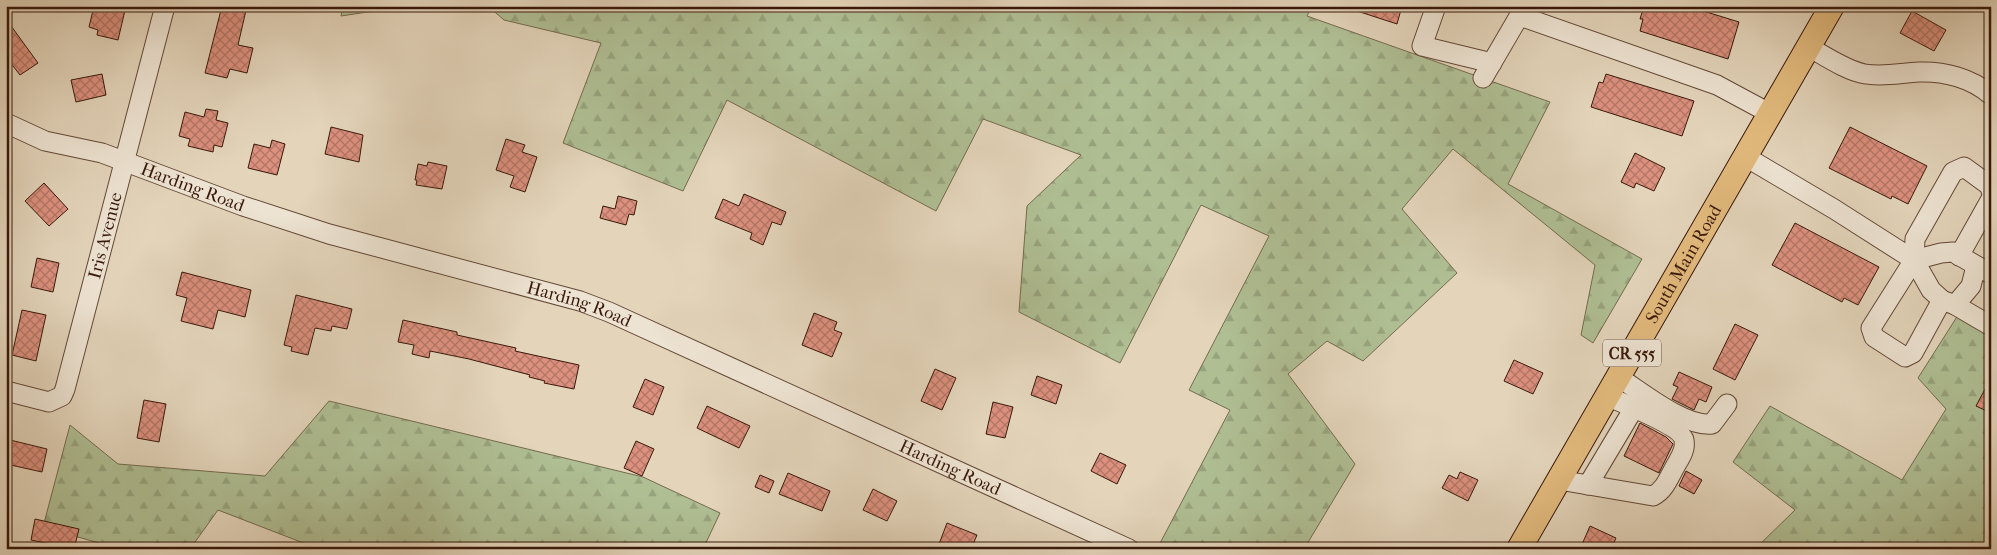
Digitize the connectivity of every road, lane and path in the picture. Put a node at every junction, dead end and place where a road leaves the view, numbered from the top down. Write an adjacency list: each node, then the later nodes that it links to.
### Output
1 (165, 6): 10 (street, Iris Avenue)
2 (1436, 6): 4 (street)
3 (1832, 6): 5 (main road, South Main Road / CR 555)
4 (1522, 11): 7 (street)
5 (1809, 47): 6 (street); 7 (main road, South Main Road / CR 555)
6 (1991, 95)
7 (1771, 114): 9 (main road, South Main Road / CR 555)
8 (6, 123): 10 (street, Harding Road)
9 (1746, 157): 14 (street); 18 (main road, South Main Road / CR 555)
10 (125, 160): 19 (street, Iris Avenue); 24 (street, Harding Road)
11 (1991, 191): 14 (street)
12 (1991, 199): 13 (street)
13 (1959, 256): 14 (street); 15 (street)
14 (1914, 260): 16 (street); 16 (street)
15 (1983, 270): 16 (street)
16 (1949, 302): 17 (street)
17 (1991, 326)
18 (1613, 387): 20 (street); 21 (street); 22 (main road, South Main Road / CR 555)
19 (15, 393)
20 (1728, 404)
21 (1634, 408): 23 (street); 23 (street)
22 (1559, 480): 23 (street); 25 (main road, South Main Road / CR 555)
23 (1588, 485)
24 (1129, 549)
25 (1519, 549)

